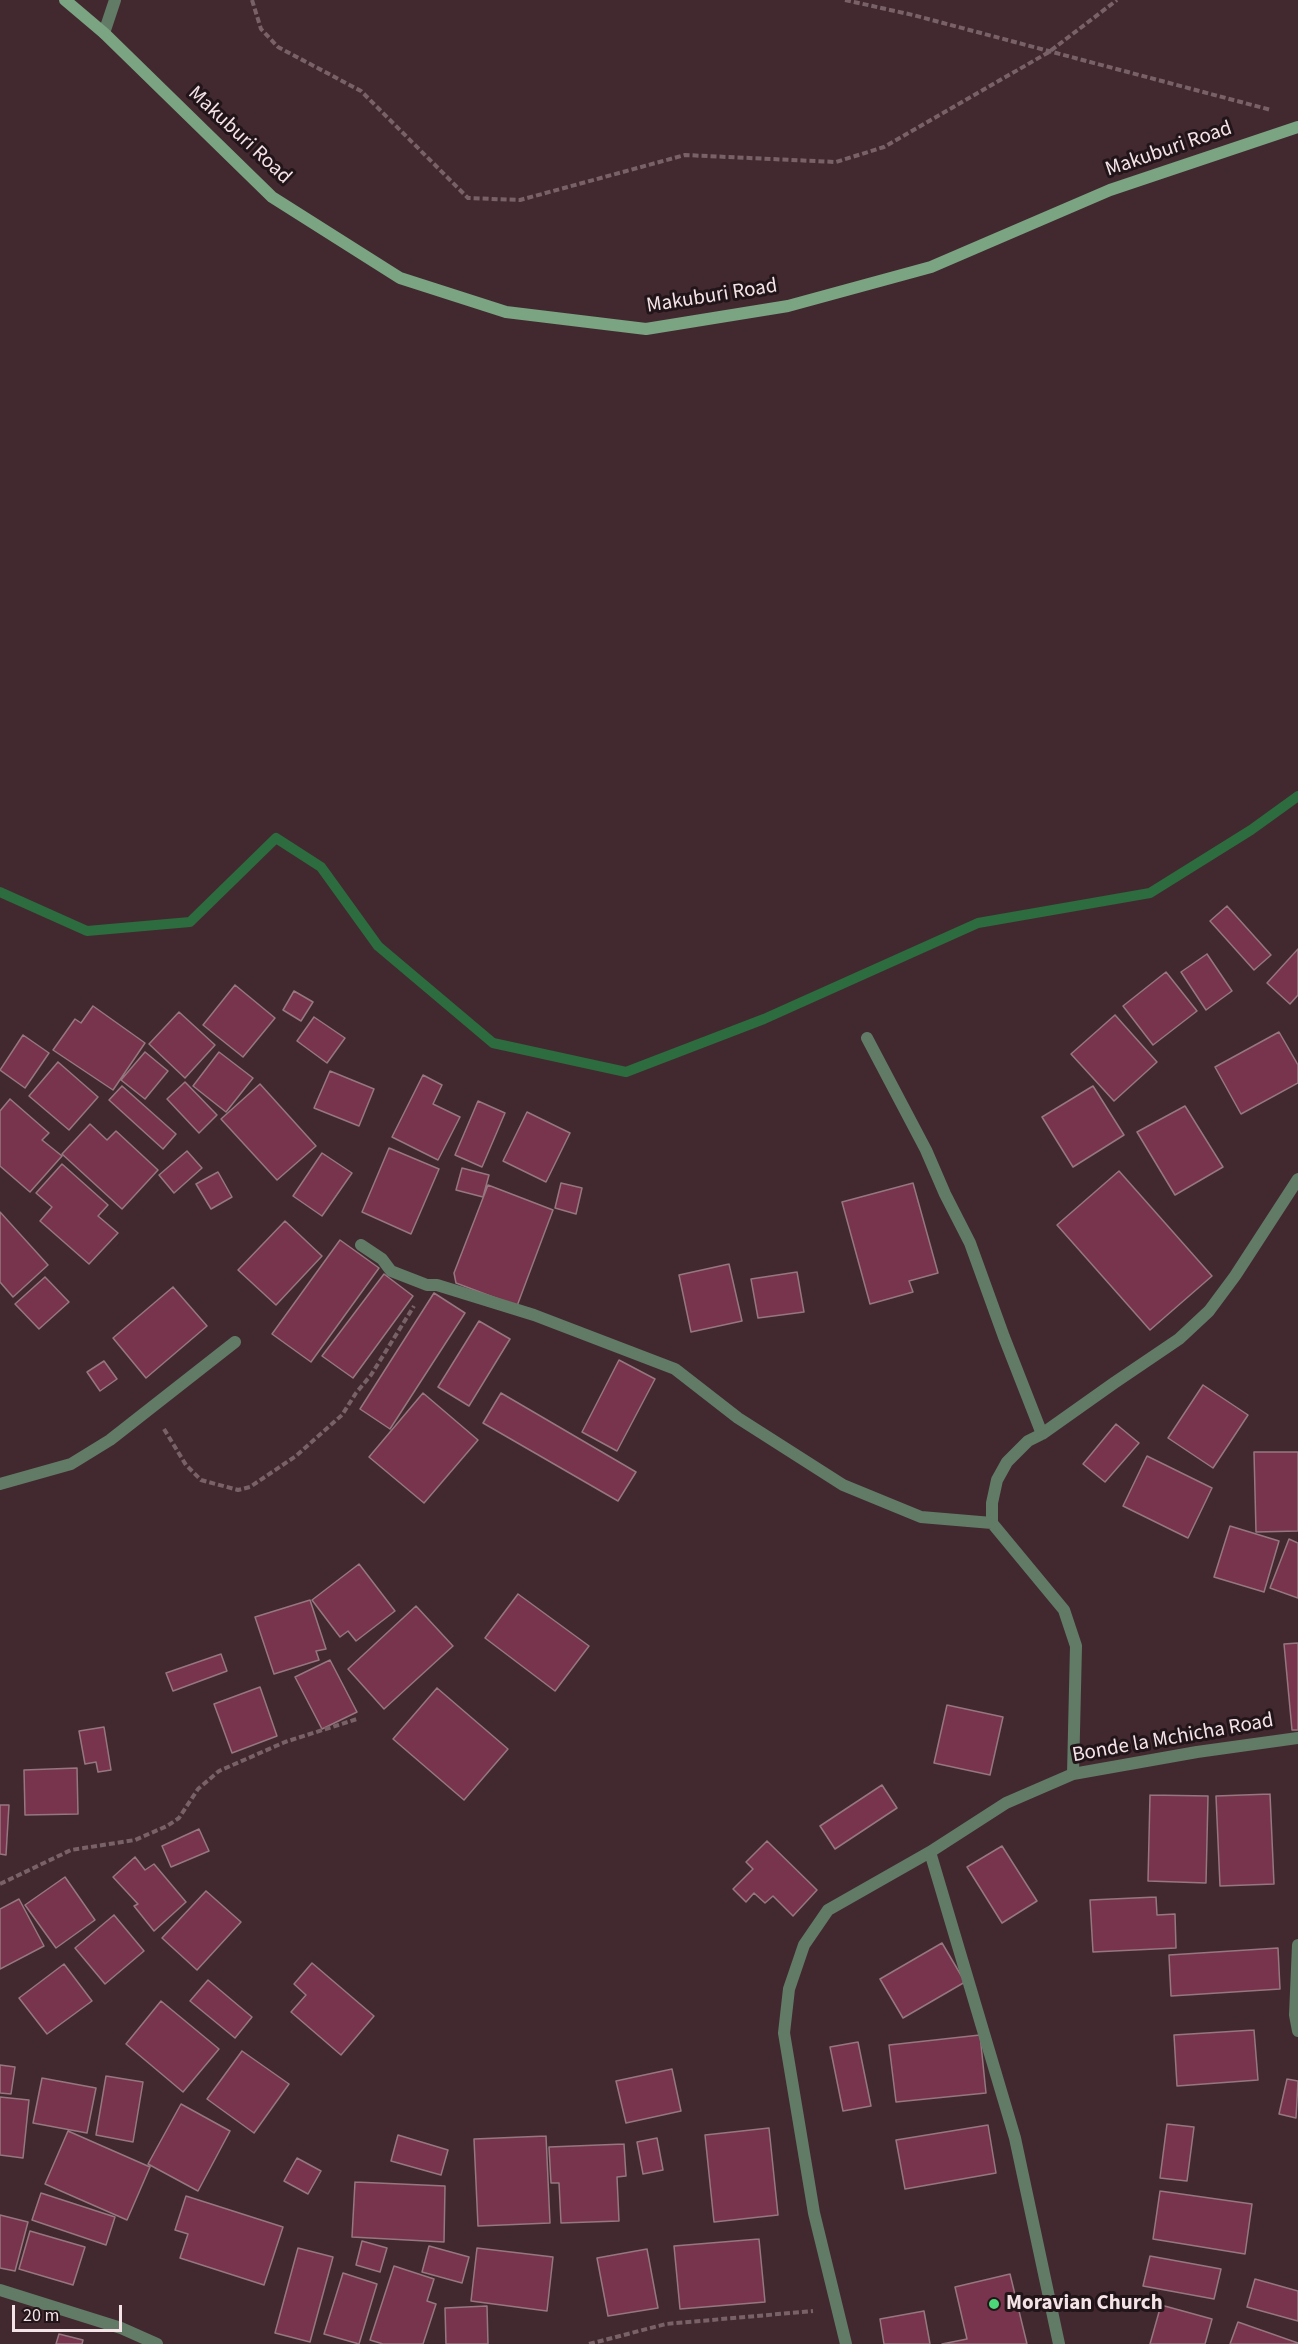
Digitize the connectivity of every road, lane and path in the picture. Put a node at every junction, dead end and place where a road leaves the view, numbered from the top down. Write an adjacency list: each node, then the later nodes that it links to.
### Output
1 (65, 0): 6 (street, Makuburi Road)
2 (115, 0): 6 (street)
3 (252, 0): 7 (path)
4 (845, 0): 7 (path)
5 (1117, 0): 7 (path)
6 (104, 33): 9 (street, Makuburi Road)
7 (1049, 52): 8 (path)
8 (1275, 111)
9 (1298, 127)
10 (867, 1038): 16 (street)
11 (1298, 1179): 16 (street)
12 (361, 1245): 13 (street)
13 (427, 1285): 15 (path); 18 (street)
14 (235, 1342): 15 (street)
15 (151, 1409): 17 (street)
16 (1042, 1434): 18 (street)
17 (0, 1484)
18 (992, 1523): 21 (street)
19 (357, 1719): 23 (path)
20 (1298, 1738): 21 (street, Bonde la Mchicha Road)
21 (1073, 1774): 22 (street, Bonde la Mchicha Road)
22 (930, 1852): 27 (street, Bonde la Mchicha Road); 31 (street)
23 (0, 1884)
24 (1298, 1945): 25 (street)
25 (1298, 2031)
26 (0, 2290): 28 (street)
27 (838, 2309): 29 (path); 30 (street, Bonde la Mchicha Road)
28 (157, 2344)
29 (589, 2344)
30 (846, 2344)
31 (1059, 2344)

